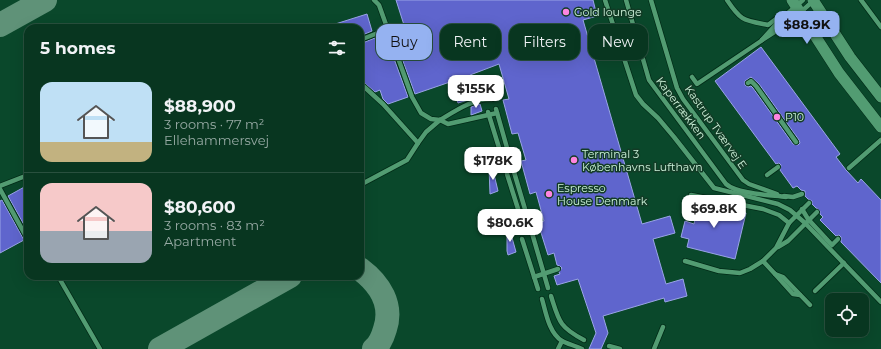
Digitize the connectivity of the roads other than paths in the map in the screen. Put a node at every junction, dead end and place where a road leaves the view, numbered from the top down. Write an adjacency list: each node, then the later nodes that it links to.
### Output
1 (374, 0): 9 (lane)
2 (605, 0): 42 (lane, Kaperrækken)
3 (626, 0): 38 (lane, Kaperrækken)
4 (651, 0): 38 (lane, Kastrup Tværvej E)
5 (727, 0): 8 (lane)
6 (860, 0): 10 (lane)
7 (803, 3): 8 (lane); 13 (lane); 18 (street); 22 (street)
8 (781, 19): 13 (lane)
9 (386, 24)
10 (881, 27)
11 (376, 34): 12 (lane)
12 (364, 38)
13 (761, 40): 15 (lane)
14 (399, 60): 21 (lane)
15 (692, 77)
16 (748, 83): 24 (lane)
17 (364, 87): 25 (lane)
18 (881, 97)
19 (492, 99): 21 (lane)
20 (489, 113): 21 (lane); 26 (lane); 27 (lane)
21 (440, 120): 25 (lane)
22 (881, 126)
23 (881, 140): 29 (lane)
24 (796, 142)
25 (418, 144): 34 (lane)
26 (511, 162)
27 (504, 164)
28 (778, 168): 32 (lane)
29 (849, 168)
30 (514, 172): 45 (lane)
31 (507, 174): 46 (lane)
32 (767, 175)
33 (24, 177): 35 (lane)
34 (364, 183)
35 (0, 188): 47 (lane)
36 (802, 194): 38 (lane, Kastrup Tværvej E)
37 (691, 195): 44 (lane)
38 (786, 197)
39 (809, 203): 40 (lane)
40 (802, 209): 42 (lane); 43 (lane)
41 (816, 212): 43 (lane)
42 (796, 215): 43 (lane, Kaperrækken); 44 (lane)
43 (807, 221): 51 (lane); 52 (lane); 55 (lane)
44 (789, 224): 52 (lane)
45 (530, 226)
46 (521, 227)
47 (22, 228): 48 (lane)
48 (24, 232)
49 (532, 233): 57 (lane)
50 (522, 239): 58 (lane)
51 (838, 239)
52 (776, 248): 54 (lane)
53 (685, 261): 54 (lane)
54 (763, 261): 66 (lane)
55 (844, 263): 62 (lane); 65 (lane)
56 (558, 269): 57 (lane)
57 (544, 274): 58 (lane); 60 (lane)
58 (534, 277): 61 (lane)
59 (60, 280): 71 (lane)
60 (548, 288)
61 (538, 289)
62 (815, 291)
63 (551, 296): 69 (lane)
64 (542, 300): 68 (lane)
65 (881, 302)
66 (810, 306)
67 (663, 327): 75 (lane)
68 (562, 340): 72 (lane); 73 (lane)
69 (584, 340)
70 (609, 346): 74 (lane)
71 (100, 349)
72 (558, 349)
73 (582, 349)
74 (620, 349)
75 (654, 349)

